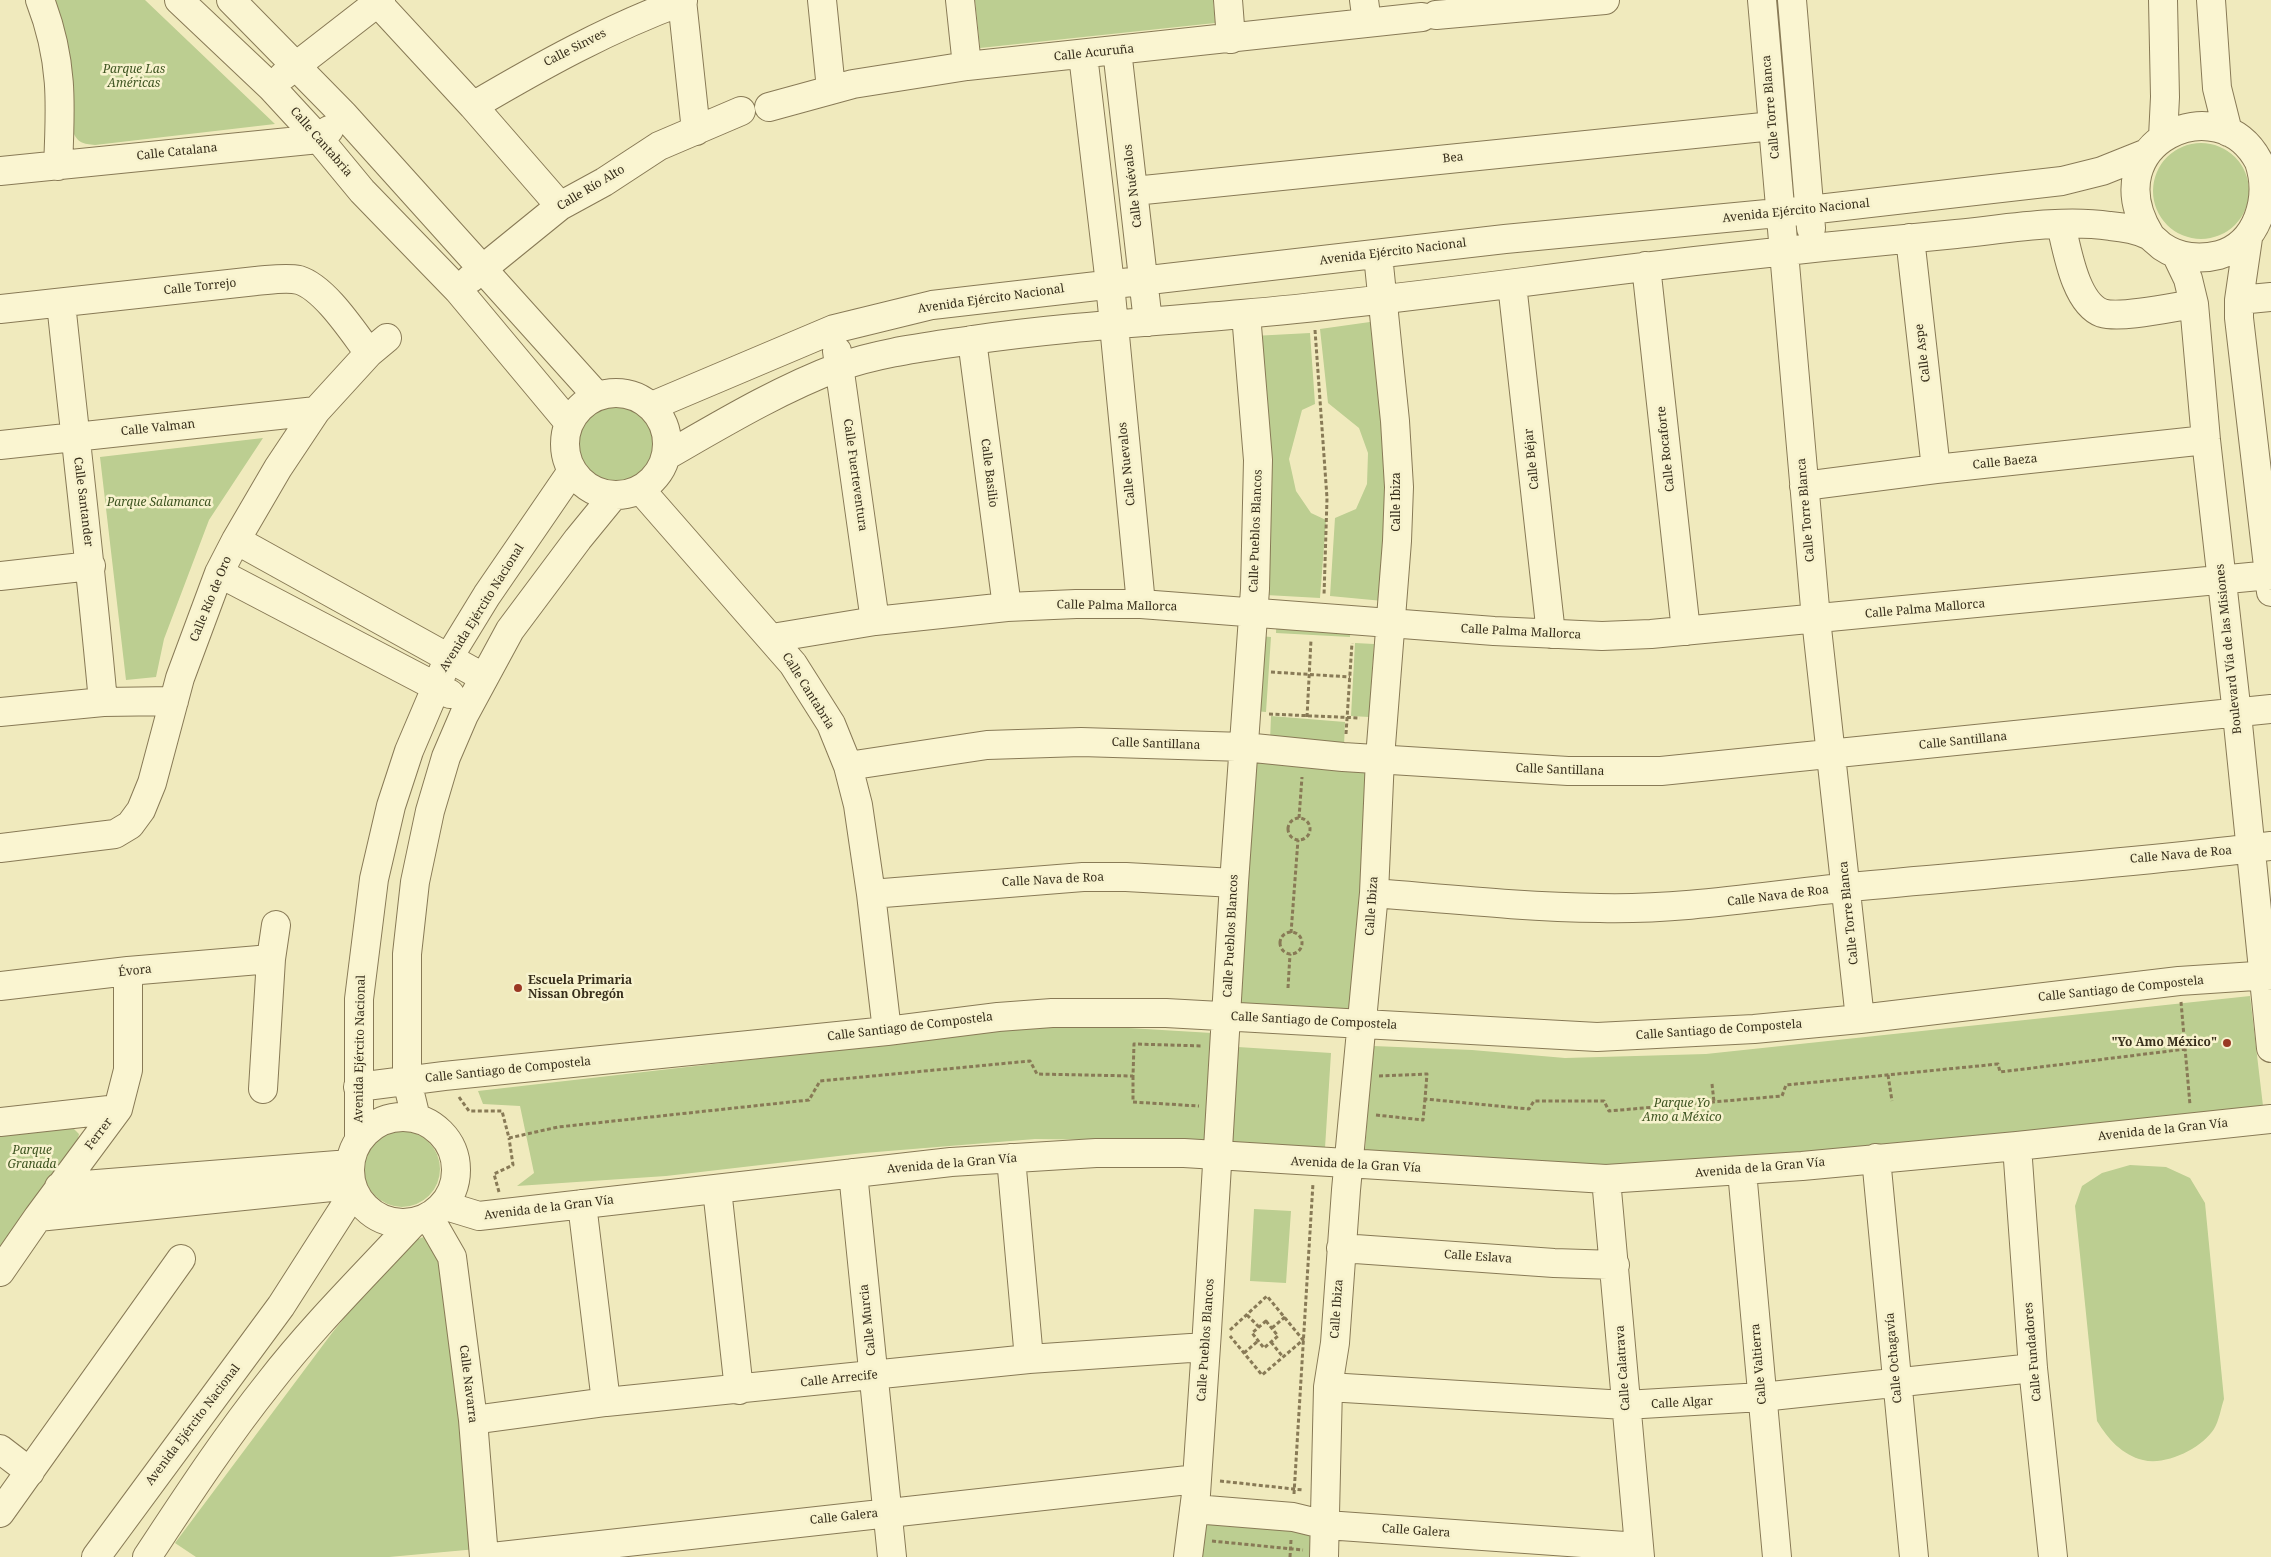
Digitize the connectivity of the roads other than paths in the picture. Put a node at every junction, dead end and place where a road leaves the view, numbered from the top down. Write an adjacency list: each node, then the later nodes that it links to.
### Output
1 (40, 0): 33 (street)
2 (179, 0): 21 (street, Calle Cantabria)
3 (231, 0): 19 (street)
4 (822, 0): 22 (street)
5 (960, 0): 20 (street)
6 (1228, 0): 16 (street)
7 (1605, 0): 14 (street, Calle Acuruña)
8 (1762, 0): 27 (street, Calle Torre Blanca)
9 (1792, 0): 37 (street)
10 (2163, 0): 31 (street)
11 (2210, 0): 29 (street)
12 (379, 1): 19 (street); 23 (street)
13 (682, 1): 23 (street, Calle Sinves); 28 (street)
14 (1503, 5): 15 (street, Calle Acuruña)
15 (1366, 12): 16 (street, Calle Acuruña)
16 (1231, 39): 17 (street, Calle Acuruña)
17 (1117, 50): 18 (street, Calle Acuruña); 35 (street, Calle Nuévalos)
18 (1083, 55): 20 (street, Calle Acuruña); 50 (street)
19 (296, 65): 21 (street); 26 (street)
20 (967, 66): 22 (street, Calle Acuruña)
21 (271, 86): 30 (street, Calle Cantabria)
22 (831, 89): 24 (street, Calle Acuruña)
23 (473, 106): 36 (street)
24 (769, 106)
25 (741, 111): 28 (street, Calle Río Alto)
26 (344, 115): 30 (street); 48 (street)
27 (1773, 126): 35 (street, Bea); 38 (street, Calle Torre Blanca)
28 (696, 131): 36 (street, Calle Río Alto)
29 (2228, 132): 31 (street); 32 (street)
30 (319, 139): 33 (street, Calle Catalana); 52 (street, Calle Cantabria)
31 (2155, 145): 37 (street, Avenida Ejército Nacional); 41 (street)
32 (2265, 156): 39 (street)
33 (58, 166): 34 (street, Calle Catalana)
34 (0, 171)
35 (1134, 191): 49 (street, Calle Nuévalos)
36 (560, 206): 48 (street, Calle Río Alto)
37 (1809, 210): 38 (street, Avenida Ejército Nacional); 43 (street)
38 (1781, 213): 44 (street, Calle Torre Blanca); 46 (street, Avenida Ejército Nacional)
39 (2260, 224): 45 (street); 55 (street)
40 (2061, 225): 41 (street); 42 (street); 57 (street)
41 (2150, 235): 45 (street)
42 (1910, 238): 43 (street); 75 (street, Calle Aspe)
43 (1814, 247): 44 (street)
44 (1784, 250): 47 (street); 77 (street, Calle Torre Blanca)
45 (2176, 254): 57 (street, Boulevard Vía de las Misiones)
46 (1378, 255): 49 (street, Avenida Ejército Nacional); 54 (street, Calle Ibiza)
47 (1646, 266): 51 (street); 91 (street, Calle Rocaforte)
48 (483, 268): 52 (street, Calle Río Alto); 66 (street)
49 (1144, 279): 50 (street, Avenida Ejército Nacional); 60 (street, Calle Nuévalos)
50 (1110, 284): 61 (street); 62 (street, Avenida Ejército Nacional)
51 (1512, 284): 54 (street); 92 (street, Calle Béjar)
52 (458, 290): 69 (street, Calle Cantabria)
53 (2271, 297): 55 (street)
54 (1383, 300): 59 (street); 90 (street, Calle Ibiza)
55 (2239, 300): 70 (street)
56 (61, 303): 58 (street, Calle Torrejo); 64 (street, Calle Torrejo); 71 (street, Calle Santander)
57 (2194, 304): 72 (street, Boulevard Vía de las Misiones)
58 (0, 308)
59 (1246, 314): 60 (street); 87 (street, Calle Pueblos Blancos)
60 (1148, 322): 61 (street)
61 (1113, 325): 63 (street); 85 (street, Calle Nuevalos)
62 (834, 329): 65 (street, Calle Fuerteventura); 67 (street, Avenida Ejército Nacional)
63 (972, 340): 65 (street); 86 (street, Calle Basilio)
64 (378, 346): 68 (street, Calle Río de Oro)
65 (840, 367): 74 (street); 89 (street, Calle Fuerteventura)
66 (597, 396): 67 (street); 69 (street)
67 (652, 406): 74 (street)
68 (316, 411): 71 (street, Calle Valman); 79 (street, Calle Río de Oro)
69 (569, 422): 76 (street)
70 (2262, 436): 84 (street)
71 (75, 437): 73 (street, Calle Valman); 80 (street, Calle Santander)
72 (2206, 440): 75 (street, Calle Baeza); 83 (street, Boulevard Vía de las Misiones)
73 (0, 445)
74 (666, 456): 78 (street)
75 (1936, 469): 77 (street, Calle Baeza)
76 (572, 471): 78 (street); 94 (street, Avenida Ejército Nacional)
77 (1804, 486): 88 (street, Calle Torre Blanca)
78 (627, 492): 93 (street, Calle Cantabria); 95 (street)
79 (236, 540): 81 (street, Calle Río de Oro); 94 (street)
80 (91, 566): 82 (street); 98 (street, Calle Santander)
81 (218, 573): 96 (street); 97 (street, Calle Río de Oro)
82 (0, 576)
83 (2222, 581): 84 (street, Calle Palma Mallorca); 88 (street, Calle Palma Mallorca); 102 (street, Boulevard Vía de las Misiones)
84 (2270, 581)
85 (1141, 604): 86 (street, Calle Palma Mallorca); 87 (street, Calle Palma Mallorca)
86 (1007, 607): 89 (street, Calle Palma Mallorca)
87 (1253, 614): 90 (street, Calle Palma Mallorca); 103 (street, Calle Pueblos Blancos)
88 (1816, 619): 91 (street, Calle Palma Mallorca); 104 (street, Calle Torre Blanca)
89 (875, 621): 93 (street, Calle Palma Mallorca)
90 (1391, 622): 92 (street, Calle Palma Mallorca); 105 (street, Calle Ibiza)
91 (1686, 632): 92 (street, Calle Palma Mallorca)
92 (1551, 634)
93 (772, 638): 106 (street, Calle Cantabria)
94 (449, 657): 95 (street); 96 (street, Avenida Ejército Nacional)
95 (484, 677): 99 (street)
96 (435, 686): 99 (street); 124 (street, Avenida Ejército Nacional)
97 (174, 701): 98 (street); 108 (street, Calle Río de Oro)
98 (103, 702): 101 (street)
99 (469, 706): 123 (street)
100 (2271, 709): 102 (street, Calle Santillana)
101 (0, 712)
102 (2237, 714): 104 (street, Calle Santillana); 107 (street, Boulevard Vía de las Misiones)
103 (1244, 747): 105 (street, Calle Santillana); 106 (street, Calle Santillana); 109 (street, Calle Pueblos Blancos)
104 (1831, 755): 105 (street, Calle Santillana); 110 (street, Calle Torre Blanca)
105 (1380, 758): 111 (street, Calle Ibiza)
106 (848, 766): 112 (street, Calle Cantabria)
107 (2260, 847): 110 (street, Calle Nava de Roa); 116 (street, Boulevard Vía de las Misiones)
108 (0, 848)
109 (1234, 883): 112 (street, Calle Nava de Roa); 118 (street, Calle Pueblos Blancos)
110 (1846, 888): 111 (street, Calle Nava de Roa); 119 (street, Calle Torre Blanca)
111 (1374, 892): 120 (street, Calle Ibiza)
112 (871, 894): 121 (street, Calle Cantabria)
113 (276, 925): 114 (street)
114 (271, 959): 115 (street, Évora); 125 (street)
115 (128, 971): 117 (street, Évora); 126 (street, Ferrer)
116 (2267, 975): 119 (street, Calle Santiago de Compostela); 122 (street, Boulevard Vía de las Misiones)
117 (0, 986)
118 (1227, 1016): 120 (street, Calle Santiago de Compostela); 121 (street, Calle Santiago de Compostela); 132 (street, Calle Pueblos Blancos)
119 (1860, 1019): 120 (street, Calle Santiago de Compostela)
120 (1361, 1023): 135 (street, Calle Ibiza)
121 (887, 1031): 123 (street, Calle Santiago de Compostela)
122 (2271, 1048)
123 (407, 1081): 124 (street, Calle Santiago de Compostela); 127 (street)
124 (358, 1087): 130 (street, Avenida Ejército Nacional)
125 (263, 1089)
126 (118, 1109): 129 (street); 140 (street, Ferrer)
127 (416, 1118): 130 (street); 143 (street)
128 (2271, 1119): 131 (street, Avenida de la Gran Vía)
129 (0, 1122)
130 (359, 1138): 139 (street)
131 (2017, 1146): 134 (street, Avenida de la Gran Vía); 151 (street, Calle Fundadores)
132 (1219, 1156): 133 (street, Avenida de la Gran Vía); 135 (street, Avenida de la Gran Vía); 149 (street, Calle Pueblos Blancos)
133 (1011, 1158): 137 (street, Avenida de la Gran Vía); 150 (street)
134 (1876, 1158): 136 (street, Avenida de la Gran Vía); 153 (street, Calle Ochagavía)
135 (1349, 1164): 138 (street, Avenida de la Gran Vía); 145 (street, Calle Ibiza)
136 (1742, 1171): 138 (street, Avenida de la Gran Vía); 156 (street, Calle Valtierra)
137 (853, 1173): 141 (street, Avenida de la Gran Vía); 152 (street, Calle Murcia)
138 (1606, 1179): 147 (street, Calle Calatrava)
139 (352, 1180): 140 (street); 143 (street); 144 (street); 165 (street, Avenida Ejército Nacional)
140 (60, 1187): 144 (street, Ferrer)
141 (717, 1189): 142 (street, Avenida de la Gran Vía); 155 (street)
142 (582, 1204): 143 (street, Avenida de la Gran Vía); 157 (street)
143 (429, 1215): 159 (street, Calle Navarra); 169 (street)
144 (38, 1217): 148 (street, Ferrer)
145 (1341, 1248): 147 (street, Calle Eslava); 154 (street, Calle Ibiza)
146 (181, 1259): 161 (street)
147 (1615, 1265): 158 (street, Calle Calatrava)
148 (0, 1272)
149 (1205, 1347): 150 (street, Calle Arrecife); 162 (street, Calle Pueblos Blancos)
150 (1029, 1359): 152 (street, Calle Arrecife)
151 (2033, 1368): 153 (street, Calle Algar); 177 (street, Calle Fundadores)
152 (874, 1376): 155 (street, Calle Arrecife); 163 (street, Calle Murcia)
153 (1896, 1384): 156 (street, Calle Algar); 176 (street, Calle Ochagavía)
154 (1328, 1387): 158 (street, Calle Algar); 166 (street, Calle Ibiza)
155 (739, 1390): 157 (street, Calle Arrecife)
156 (1762, 1397): 158 (street, Calle Algar); 175 (street, Calle Valtierra)
157 (606, 1402): 159 (street, Calle Arrecife)
158 (1626, 1405): 168 (street, Calle Calatrava)
159 (473, 1420): 172 (street, Calle Navarra)
160 (0, 1449): 161 (street)
161 (30, 1472): 164 (street)
162 (1195, 1494): 163 (street, Calle Galera); 166 (street, Calle Galera); 167 (street, Calle Pueblos Blancos)
163 (889, 1512): 173 (street, Calle Galera); 174 (street, Calle Murcia)
164 (0, 1513)
165 (120, 1523): 169 (street); 171 (street, Avenida Ejército Nacional)
166 (1326, 1525): 168 (street, Calle Galera); 170 (street, Calle Ibiza)
167 (1190, 1548)
168 (1639, 1552)
169 (154, 1554)
170 (1324, 1555)
171 (96, 1557)
172 (484, 1557)
173 (492, 1557)
174 (892, 1557)
175 (1777, 1557)
176 (1914, 1557)
177 (2053, 1557)

